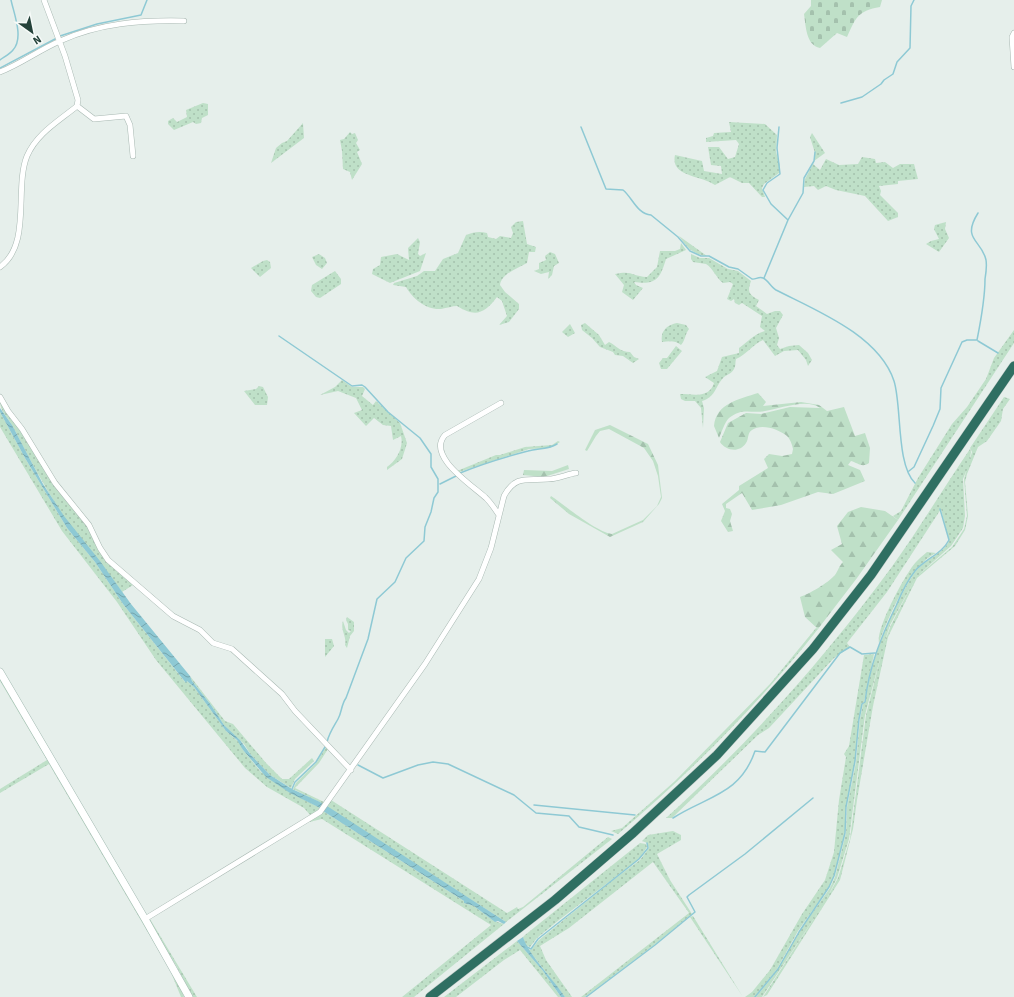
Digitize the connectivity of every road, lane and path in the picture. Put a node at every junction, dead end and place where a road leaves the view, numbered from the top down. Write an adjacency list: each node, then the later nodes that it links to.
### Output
1 (44, 0): 4 (street)
2 (184, 21): 4 (street)
3 (1014, 33): 5 (street)
4 (59, 41): 6 (street); 7 (street)
5 (1014, 67)
6 (0, 72)
7 (77, 106): 8 (street); 9 (street)
8 (133, 156)
9 (0, 267)
10 (1014, 366): 19 (highway)
11 (0, 397): 16 (street)
12 (501, 403): 14 (street)
13 (576, 473): 14 (street)
14 (499, 515): 16 (street)
15 (0, 672): 17 (street)
16 (351, 770): 17 (street)
17 (145, 919): 18 (street)
18 (189, 997)
19 (430, 997)

